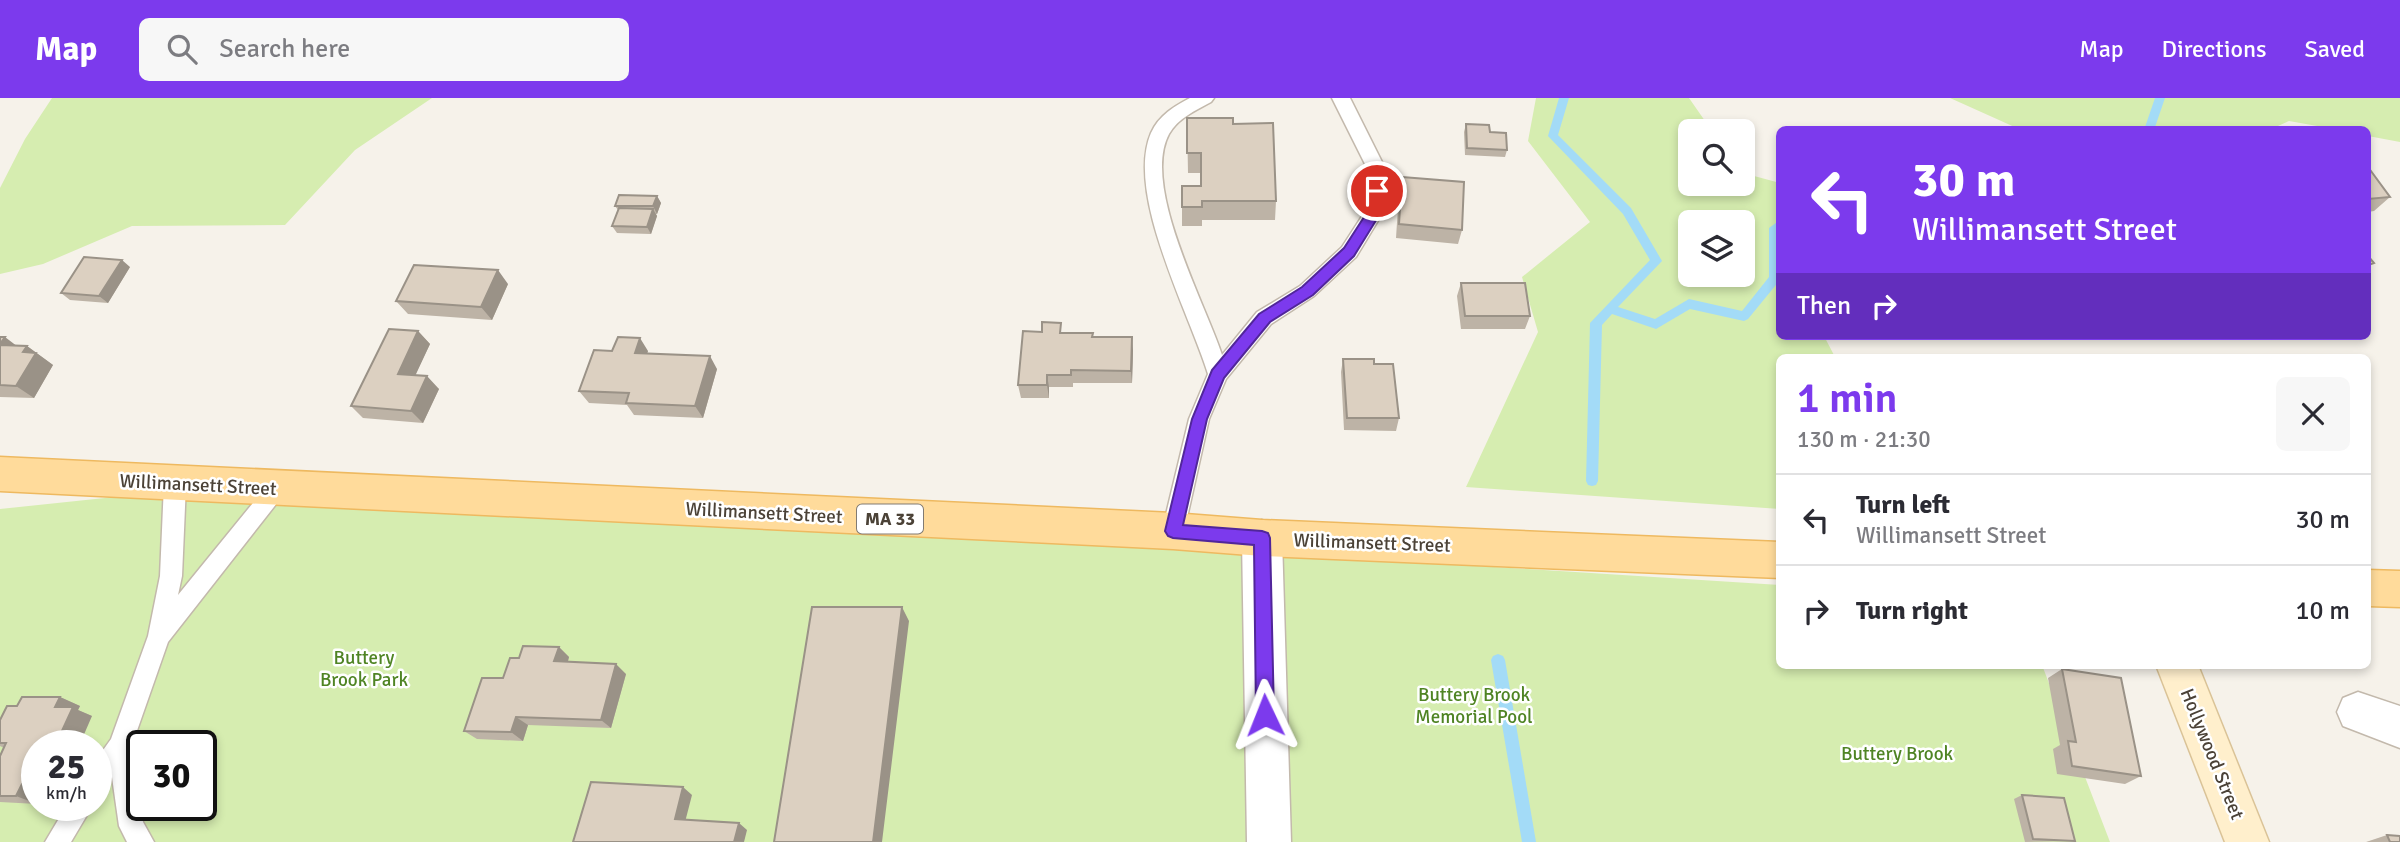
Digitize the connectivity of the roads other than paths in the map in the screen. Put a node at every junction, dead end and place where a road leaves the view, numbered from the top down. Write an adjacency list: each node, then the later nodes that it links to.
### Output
1 (1205, 98): 3 (lane)
2 (1341, 98): 3 (lane)
3 (1217, 374): 7 (lane)
4 (0, 474): 5 (main road, Willimansett Street / MA 33)
5 (175, 484): 6 (main road, Willimansett Street / MA 33); 12 (lane)
6 (277, 489): 7 (main road, Willimansett Street / MA 33); 12 (lane)
7 (1173, 531): 8 (main road, Willimansett Street / MA 33)
8 (1262, 538): 9 (main road, Willimansett Street / MA 33); 21 (street)
9 (1776, 561)
10 (2371, 588): 11 (main road)
11 (2400, 589)
12 (159, 636): 16 (lane)
13 (2179, 669): 22 (street, Hollywood Street)
14 (2358, 712): 15 (street)
15 (2400, 727)
16 (120, 745): 17 (lane); 20 (lane)
17 (112, 757)
18 (71, 821): 19 (lane)
19 (57, 842)
20 (142, 842)
21 (1269, 842)
22 (2247, 842)

